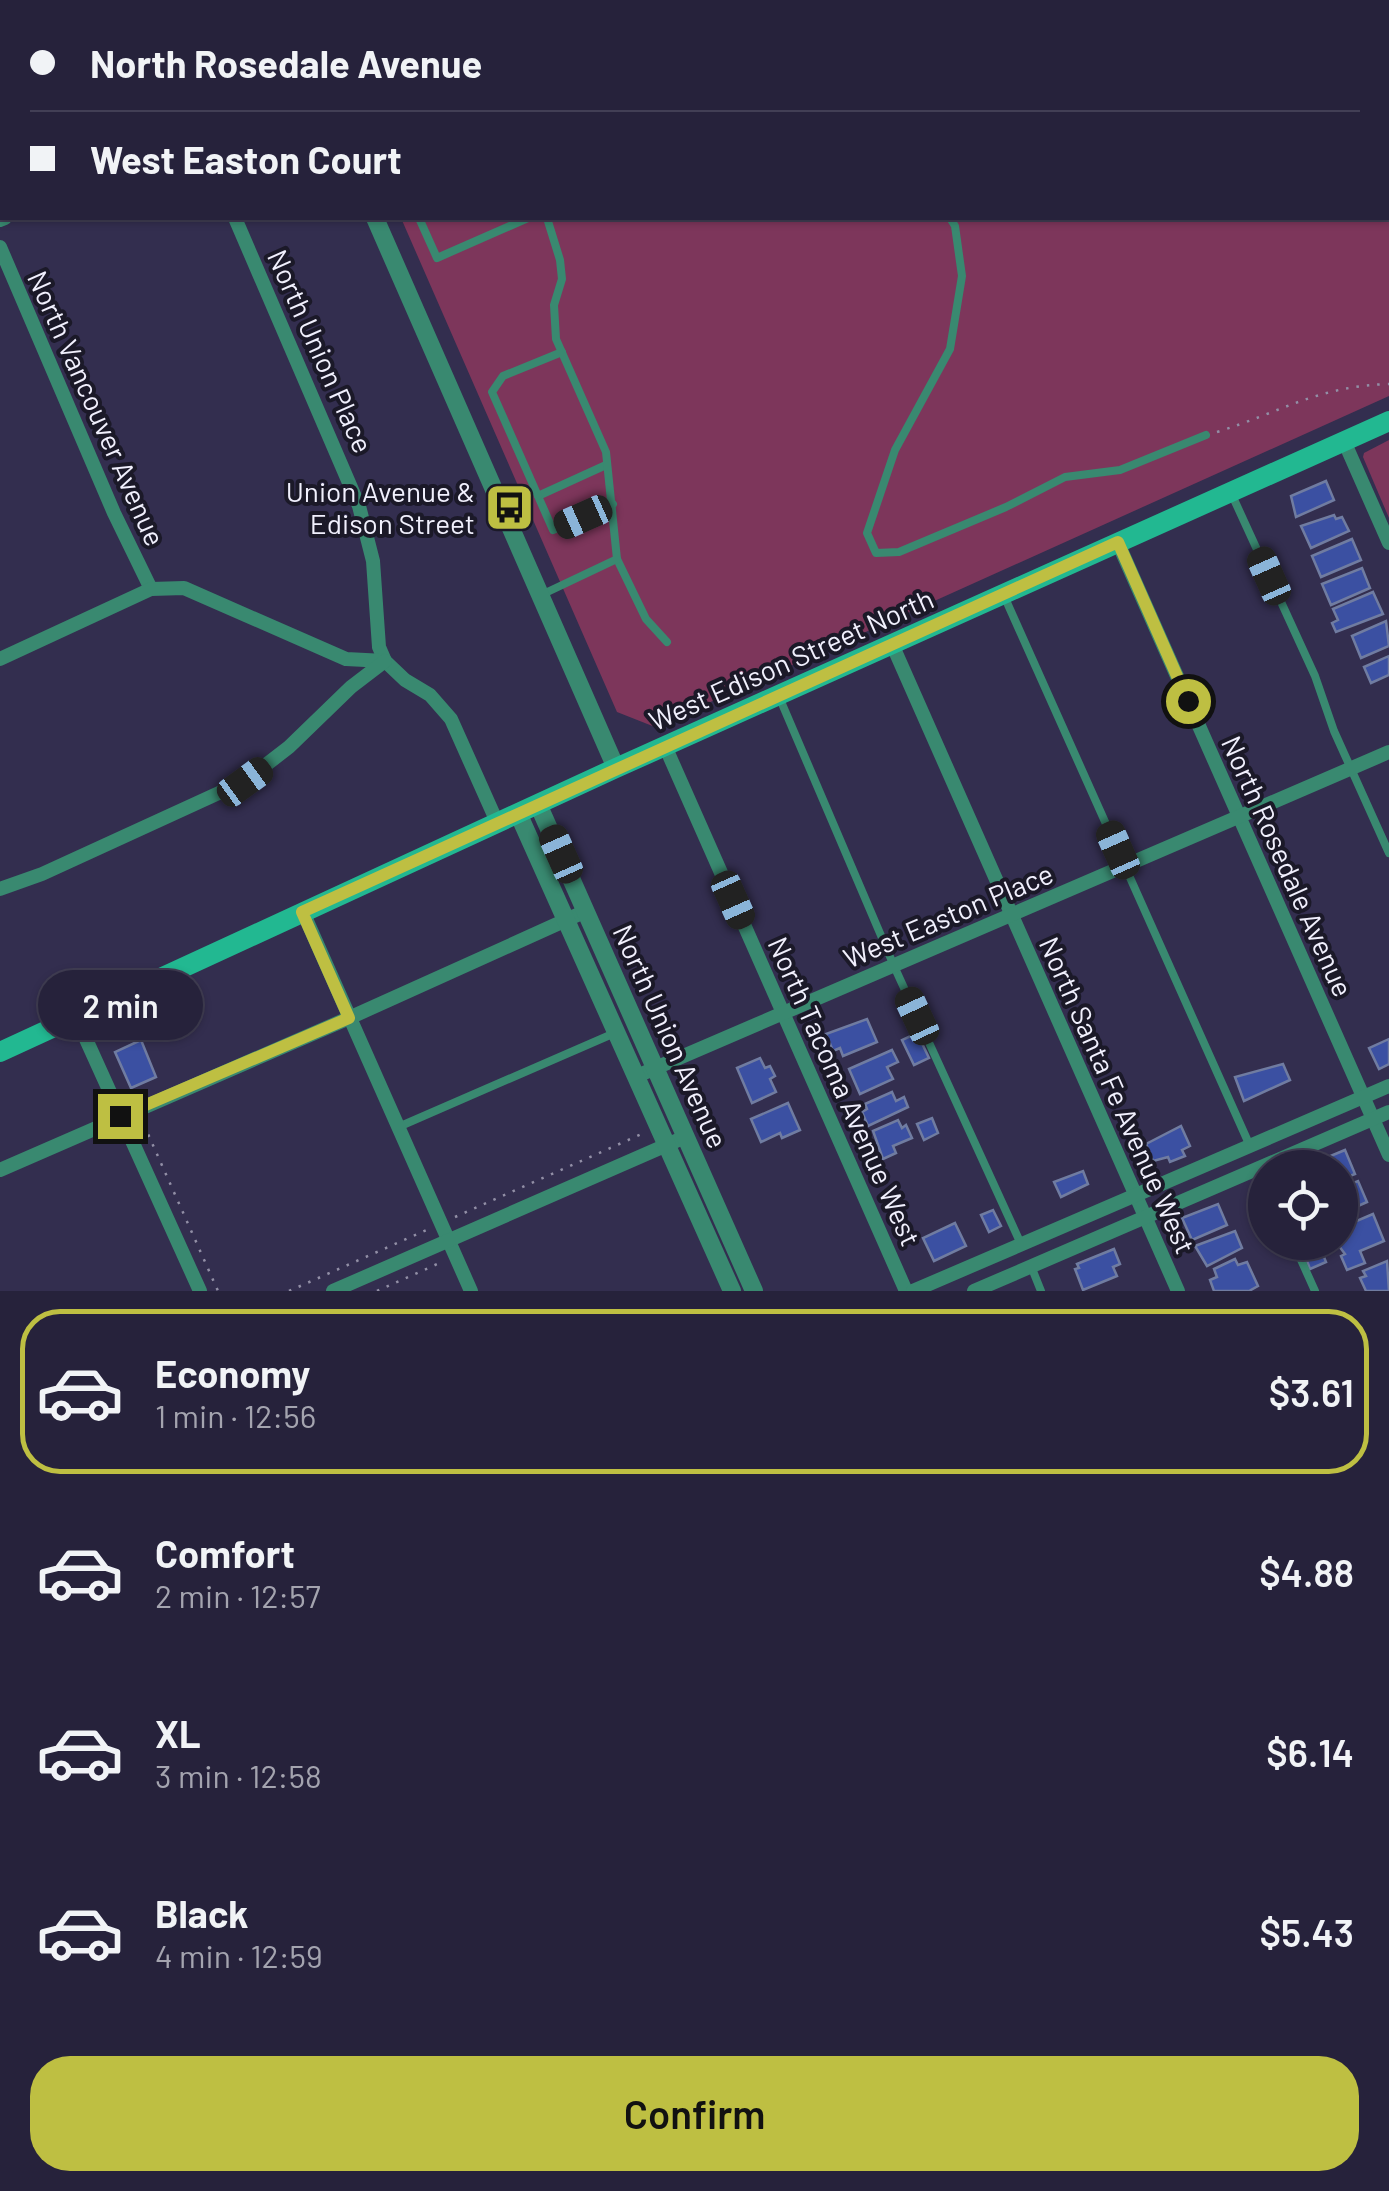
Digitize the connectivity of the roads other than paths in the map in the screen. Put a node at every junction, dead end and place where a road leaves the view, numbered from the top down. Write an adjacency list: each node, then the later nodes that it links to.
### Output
1 (236, 220): 25 (street, North Union Place)
2 (377, 220): 21 (street)
3 (420, 220): 6 (lane)
4 (548, 220): 8 (lane)
5 (951, 220): 10 (lane)
6 (507, 221)
7 (0, 247): 19 (street, North Vancouver Avenue)
8 (562, 352): 12 (lane); 14 (lane)
9 (1389, 421): 11 (main road, West Edison Street North)
10 (1206, 436)
11 (1344, 441): 13 (main road, West Edison Street North); 17 (street)
12 (606, 465): 14 (lane); 15 (lane)
13 (1230, 492): 16 (main road, West Edison Street North); 30 (lane)
14 (538, 496): 15 (lane)
15 (613, 504): 18 (lane)
16 (1118, 542): 20 (main road, West Edison Street North); 32 (street, North Rosedale Avenue)
17 (1389, 543)
18 (616, 559): 21 (lane); 22 (lane)
19 (151, 589): 24 (street); 25 (street)
20 (1004, 594): 23 (main road, West Edison Street North); 35 (lane)
21 (541, 595): 29 (street)
22 (667, 642)
23 (892, 644): 26 (main road, West Edison Street North); 39 (street, North Santa Fe Avenue West)
24 (0, 659)
25 (385, 662): 33 (street); 36 (street)
26 (779, 695): 27 (main road, West Edison Street North); 41 (lane)
27 (665, 746): 29 (main road, West Edison Street North); 42 (street, North Tacoma Avenue West)
28 (1389, 752): 30 (street, West Easton Place)
29 (616, 768): 31 (main road, West Edison Street North)
30 (1351, 768): 32 (street, West Easton Place); 34 (lane)
31 (528, 808): 33 (main road, West Edison Street North); 37 (street, North Union Avenue); 40 (street, North Union Avenue)
32 (1239, 818): 35 (street, West Easton Place); 50 (street, North Rosedale Avenue)
33 (498, 822): 38 (main road, West Edison Street North)
34 (1389, 853)
35 (1125, 866): 39 (street, West Easton Place); 56 (lane)
36 (0, 889)
37 (586, 911): 40 (street); 47 (street, North Union Avenue)
38 (302, 912): 43 (main road, West Edison Street North); 44 (street)
39 (1011, 915): 41 (street, West Easton Place); 61 (street, North Santa Fe Avenue West)
40 (565, 919): 44 (street); 45 (street, North Union Avenue)
41 (894, 966): 42 (street, West Easton Place); 64 (lane)
42 (783, 1014): 47 (street, West Easton Place); 72 (street, North Tacoma Avenue West)
43 (76, 1017): 46 (main road, West Edison Street North); 52 (street)
44 (349, 1018): 52 (street); 54 (street)
45 (617, 1032): 48 (street, North Union Avenue); 54 (lane)
46 (0, 1052)
47 (655, 1068): 48 (street, West Easton Place); 55 (street, North Union Avenue)
48 (637, 1076): 55 (street, North Union Avenue)
49 (1389, 1086): 50 (street)
50 (1364, 1097): 53 (street, North Rosedale Avenue); 56 (street)
51 (1389, 1112): 53 (street)
52 (120, 1116): 59 (street); 67 (street)
53 (1373, 1119): 57 (street); 58 (street, North Rosedale Avenue)
54 (396, 1128): 63 (street)
55 (676, 1140): 63 (street); 70 (street, North Union Avenue); 71 (street, North Union Avenue)
56 (1250, 1146): 61 (street)
57 (1310, 1150)
58 (1389, 1155)
59 (0, 1170)
60 (1248, 1179): 62 (street)
61 (1136, 1197): 62 (street, North Santa Fe Avenue West); 64 (street)
62 (1145, 1217): 66 (street); 75 (street, North Santa Fe Avenue West)
63 (448, 1240): 68 (street); 69 (street)
64 (1022, 1246): 72 (street)
65 (1301, 1260): 76 (lane)
66 (1030, 1266): 73 (street); 74 (lane)
67 (200, 1291)
68 (333, 1291)
69 (470, 1291)
70 (732, 1291)
71 (754, 1291)
72 (910, 1291)
73 (974, 1291)
74 (1041, 1291)
75 (1178, 1291)
76 (1315, 1291)

